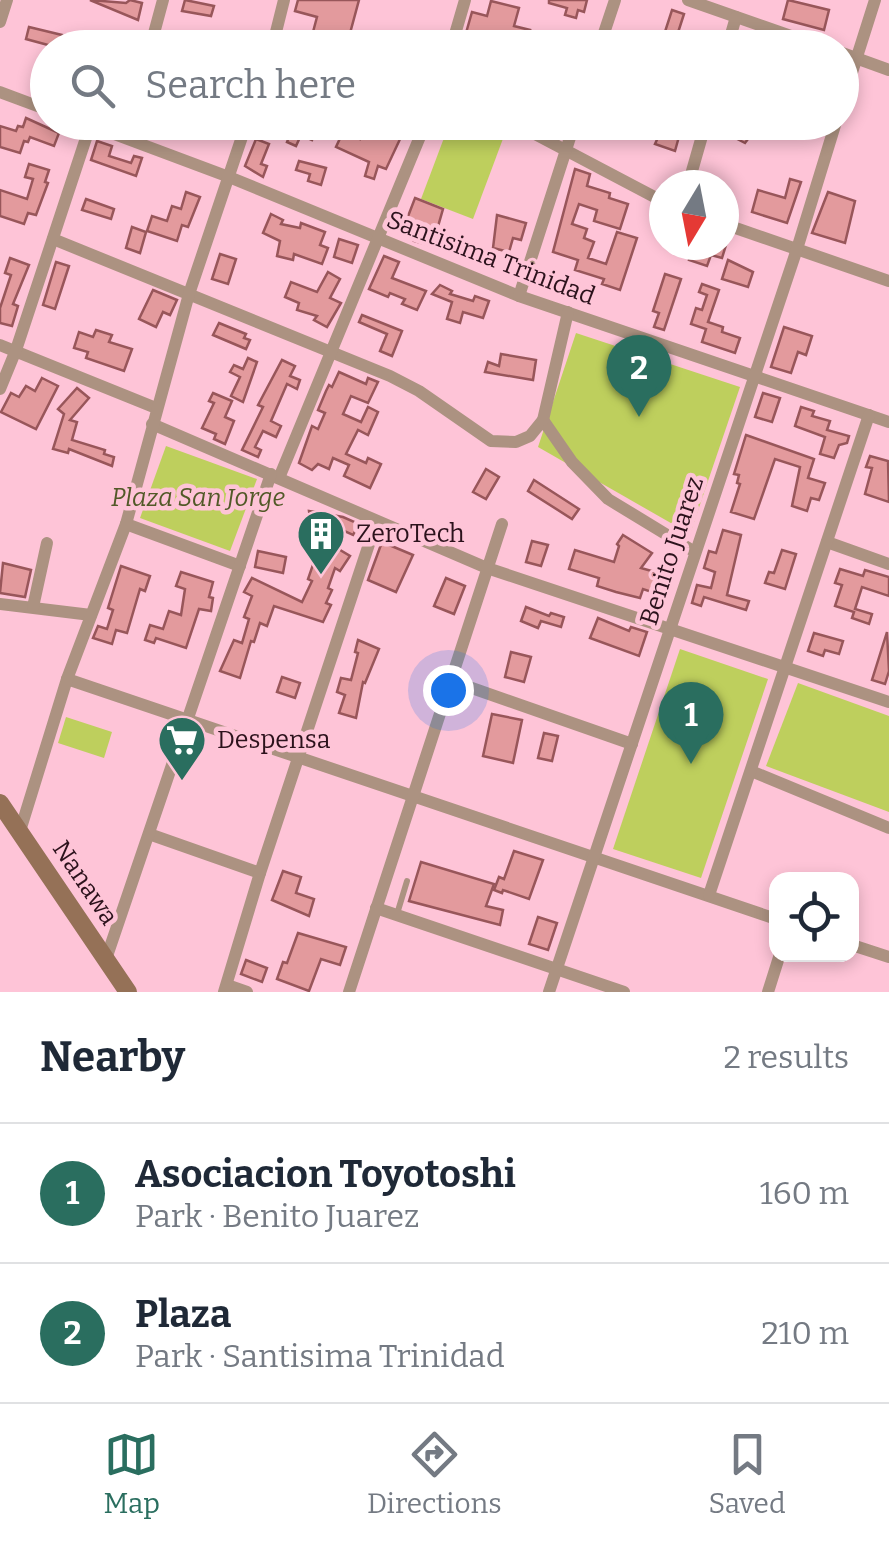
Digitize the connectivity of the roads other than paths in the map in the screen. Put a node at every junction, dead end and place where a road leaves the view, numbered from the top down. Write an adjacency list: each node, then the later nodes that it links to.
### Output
1 (7, 0): 9 (street)
2 (163, 0): 10 (street)
3 (284, 0): 11 (street)
4 (465, 0): 12 (street)
5 (614, 0): 13 (street)
6 (688, 0): 8 (street)
7 (875, 0): 16 (street)
8 (736, 17): 14 (street); 15 (street)
9 (0, 22)
10 (155, 30)
11 (277, 30)
12 (457, 30)
13 (605, 30)
14 (732, 30)
15 (773, 30)
16 (859, 49)
17 (859, 59): 18 (street)
18 (889, 70)
19 (0, 92): 20 (street)
20 (30, 103)
21 (81, 140): 34 (street)
22 (131, 140): 31 (street, Santisima Trinidad)
23 (241, 140): 31 (street)
24 (419, 140): 35 (street)
25 (542, 140): 29 (street)
26 (570, 140): 29 (street)
27 (701, 140): 30 (street)
28 (830, 140): 36 (street, Benito Juarez)
29 (566, 152): 32 (street); 39 (street)
30 (692, 170)
31 (229, 177): 35 (street, Santisima Trinidad); 38 (street)
32 (649, 194)
33 (739, 229): 36 (street)
34 (52, 239): 38 (street); 42 (street)
35 (377, 240): 39 (street, Santisima Trinidad); 43 (street)
36 (797, 249): 37 (street); 44 (street, Benito Juarez)
37 (889, 280)
38 (190, 294): 43 (street); 46 (street)
39 (519, 296): 40 (street, Santisima Trinidad)
40 (568, 312): 44 (street, Santisima Trinidad); 48 (street)
41 (0, 345): 42 (street)
42 (16, 350): 45 (street); 46 (street)
43 (330, 351): 48 (street); 51 (street)
44 (754, 376): 47 (street, Santisima Trinidad); 57 (street, Benito Juarez)
45 (0, 390)
46 (156, 408): 50 (street)
47 (869, 416): 49 (street, Santisima Trinidad); 55 (street)
48 (543, 420): 57 (street)
49 (889, 422)
50 (152, 424): 51 (street); 53 (street)
51 (275, 476): 52 (street); 59 (street)
52 (376, 523): 60 (street); 71 (street)
53 (126, 524): 59 (street); 63 (street)
54 (502, 524): 60 (street)
55 (827, 542): 58 (street); 65 (street)
56 (47, 544): 62 (street)
57 (695, 552): 64 (street, Benito Juarez)
58 (889, 564)
59 (240, 566): 69 (street)
60 (487, 568): 64 (street); 67 (street)
61 (0, 604): 62 (street)
62 (33, 607): 63 (street)
63 (91, 614): 66 (street)
64 (670, 631): 65 (street); 70 (street, Benito Juarez)
65 (785, 667): 68 (street); 72 (street)
66 (67, 679): 69 (street); 76 (street)
67 (448, 680): 70 (street); 73 (street)
68 (889, 702)
69 (188, 720): 71 (street); 77 (street)
70 (632, 744): 78 (street, Benito Juarez)
71 (299, 759): 73 (street); 79 (street)
72 (751, 771): 75 (street); 81 (street)
73 (411, 798): 78 (street); 82 (street)
74 (0, 803): 76 (main road, Nanawa)
75 (889, 828)
76 (20, 831): 87 (main road, Nanawa)
77 (149, 834): 79 (street); 87 (street)
78 (594, 859): 81 (street); 89 (street, Benito Juarez)
79 (260, 873): 90 (street)
80 (407, 880): 83 (lane)
81 (710, 896): 84 (street)
82 (376, 908): 83 (street); 93 (street)
83 (396, 916): 89 (street)
84 (769, 917)
85 (859, 947): 86 (street)
86 (889, 958)
87 (106, 960): 91 (main road, Nanawa)
88 (777, 962): 96 (street)
89 (557, 970): 94 (street, Benito Juarez); 95 (street)
90 (225, 989): 92 (street)
91 (128, 992)
92 (246, 992)
93 (349, 992)
94 (550, 992)
95 (624, 992)
96 (768, 992)

